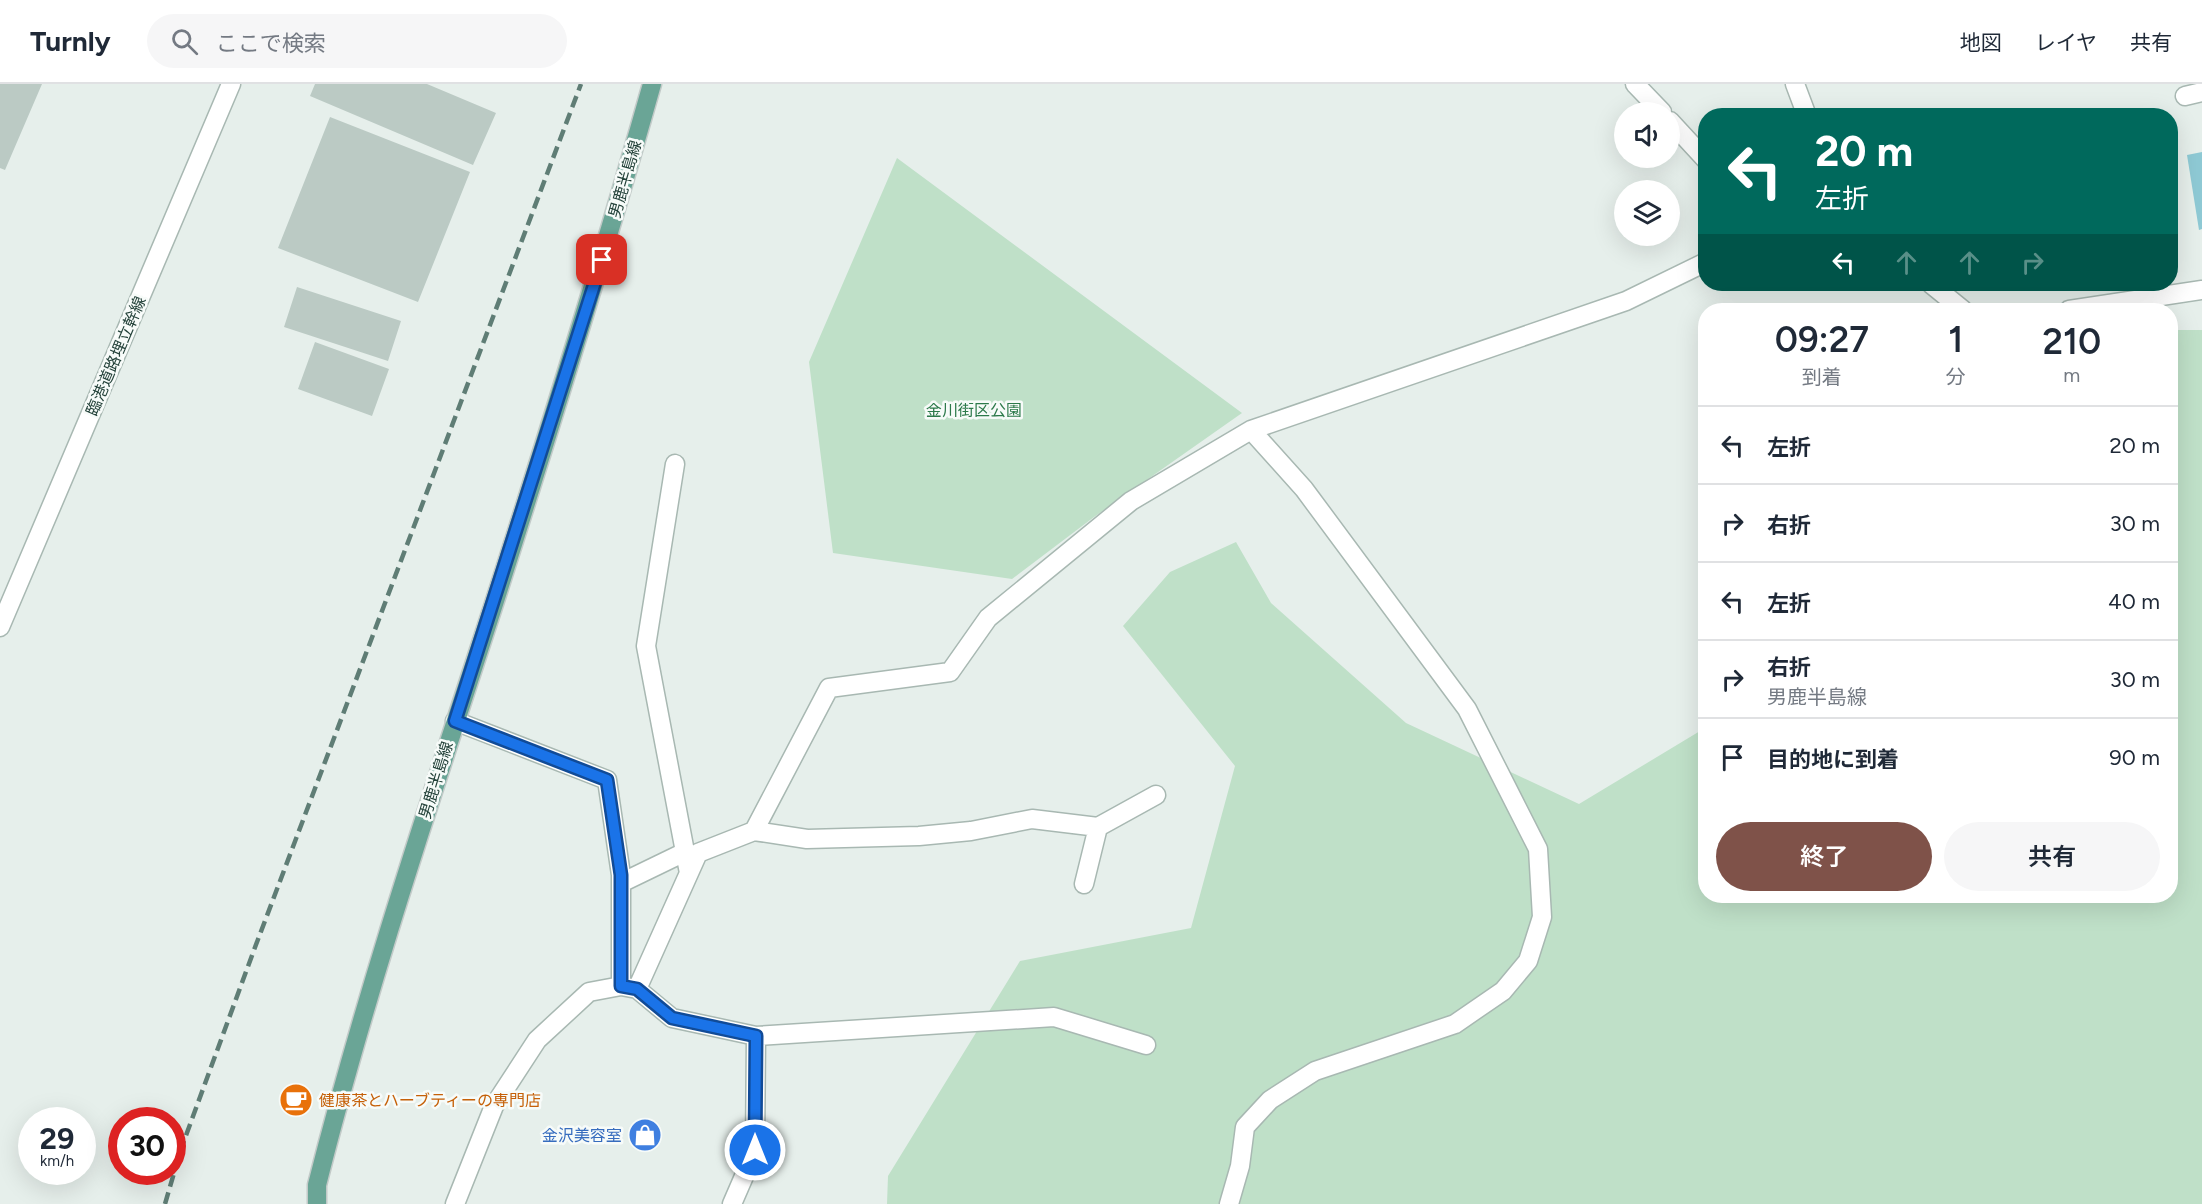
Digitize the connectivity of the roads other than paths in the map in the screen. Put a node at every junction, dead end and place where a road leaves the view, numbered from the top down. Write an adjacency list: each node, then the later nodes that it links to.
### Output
1 (231, 84): 16 (street, 臨港道路埋立幹線)
2 (652, 84): 17 (main road, 男鹿半島線)
3 (1635, 84): 5 (street)
4 (1795, 84): 6 (street)
5 (1652, 102)
6 (1804, 108)
7 (1680, 132): 8 (street)
8 (1698, 151)
9 (1698, 266): 14 (street)
10 (2202, 290): 13 (street)
11 (1940, 291): 12 (street)
12 (1954, 303)
13 (2116, 303)
14 (1251, 430): 20 (street); 31 (street)
15 (675, 464): 21 (street)
16 (0, 627)
17 (455, 721): 23 (street); 29 (main road, 男鹿半島線)
18 (1156, 795): 19 (street)
19 (1098, 827): 20 (street); 24 (street)
20 (754, 831): 22 (street)
21 (686, 852): 22 (street); 23 (street)
22 (689, 873): 25 (street)
23 (621, 884): 25 (street)
24 (1084, 884)
25 (629, 987): 26 (street); 28 (street)
26 (756, 1036): 27 (street); 30 (street)
27 (1146, 1045)
28 (459, 1203)
29 (317, 1204)
30 (732, 1204)
31 (1229, 1204)

